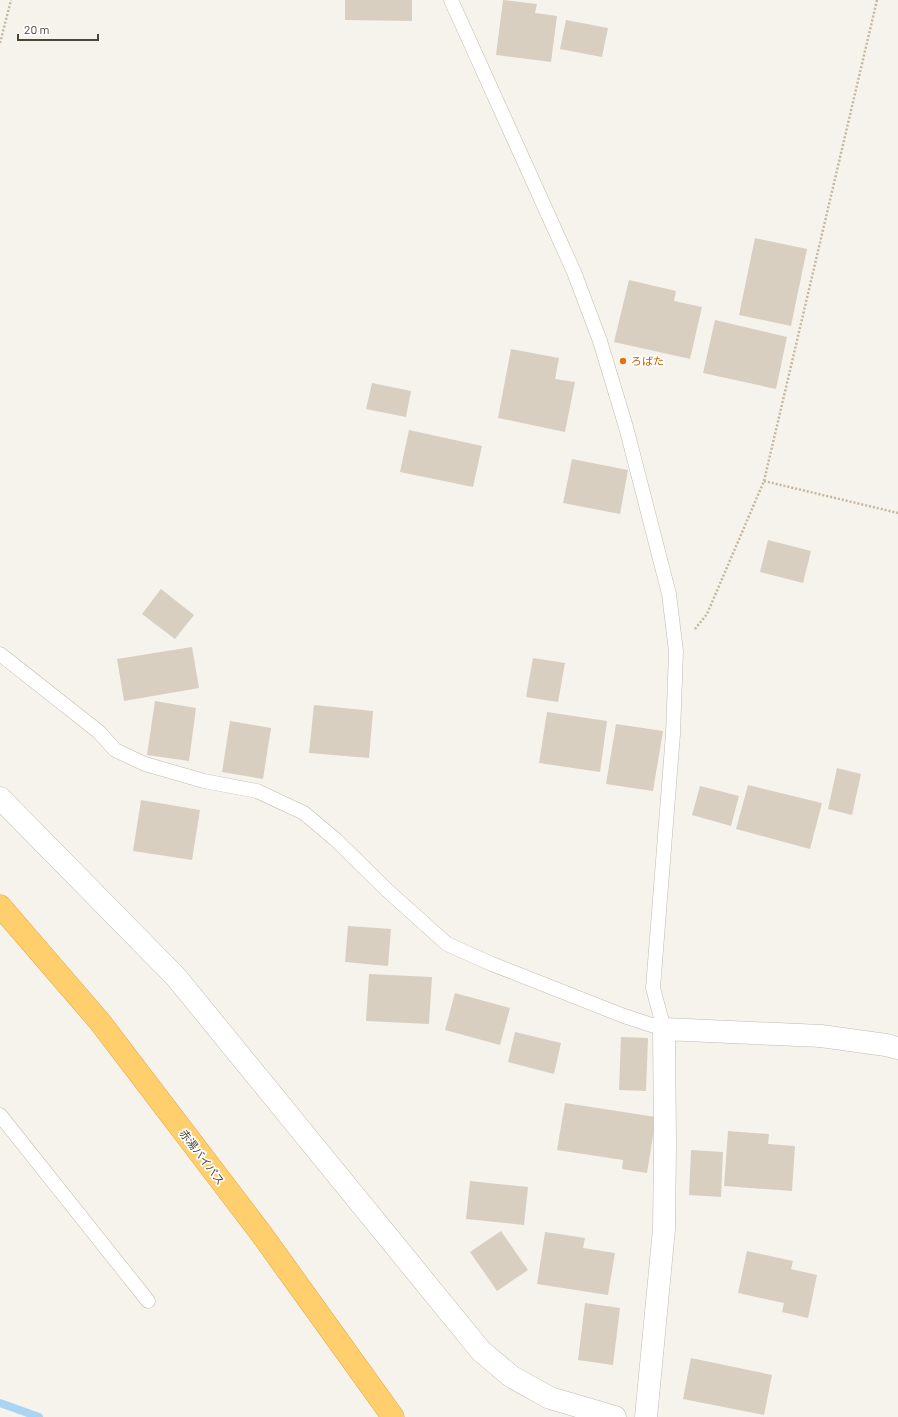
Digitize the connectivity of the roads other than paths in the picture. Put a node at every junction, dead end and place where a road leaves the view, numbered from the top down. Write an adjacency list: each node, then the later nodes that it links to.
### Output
1 (451, 0): 5 (lane)
2 (0, 654): 5 (lane)
3 (0, 798): 10 (street)
4 (0, 906): 9 (highway, 赤湯バイパス)
5 (664, 1029): 6 (street); 11 (street)
6 (898, 1048)
7 (0, 1115): 8 (lane)
8 (148, 1301)
9 (393, 1417)
10 (615, 1417)
11 (646, 1417)

